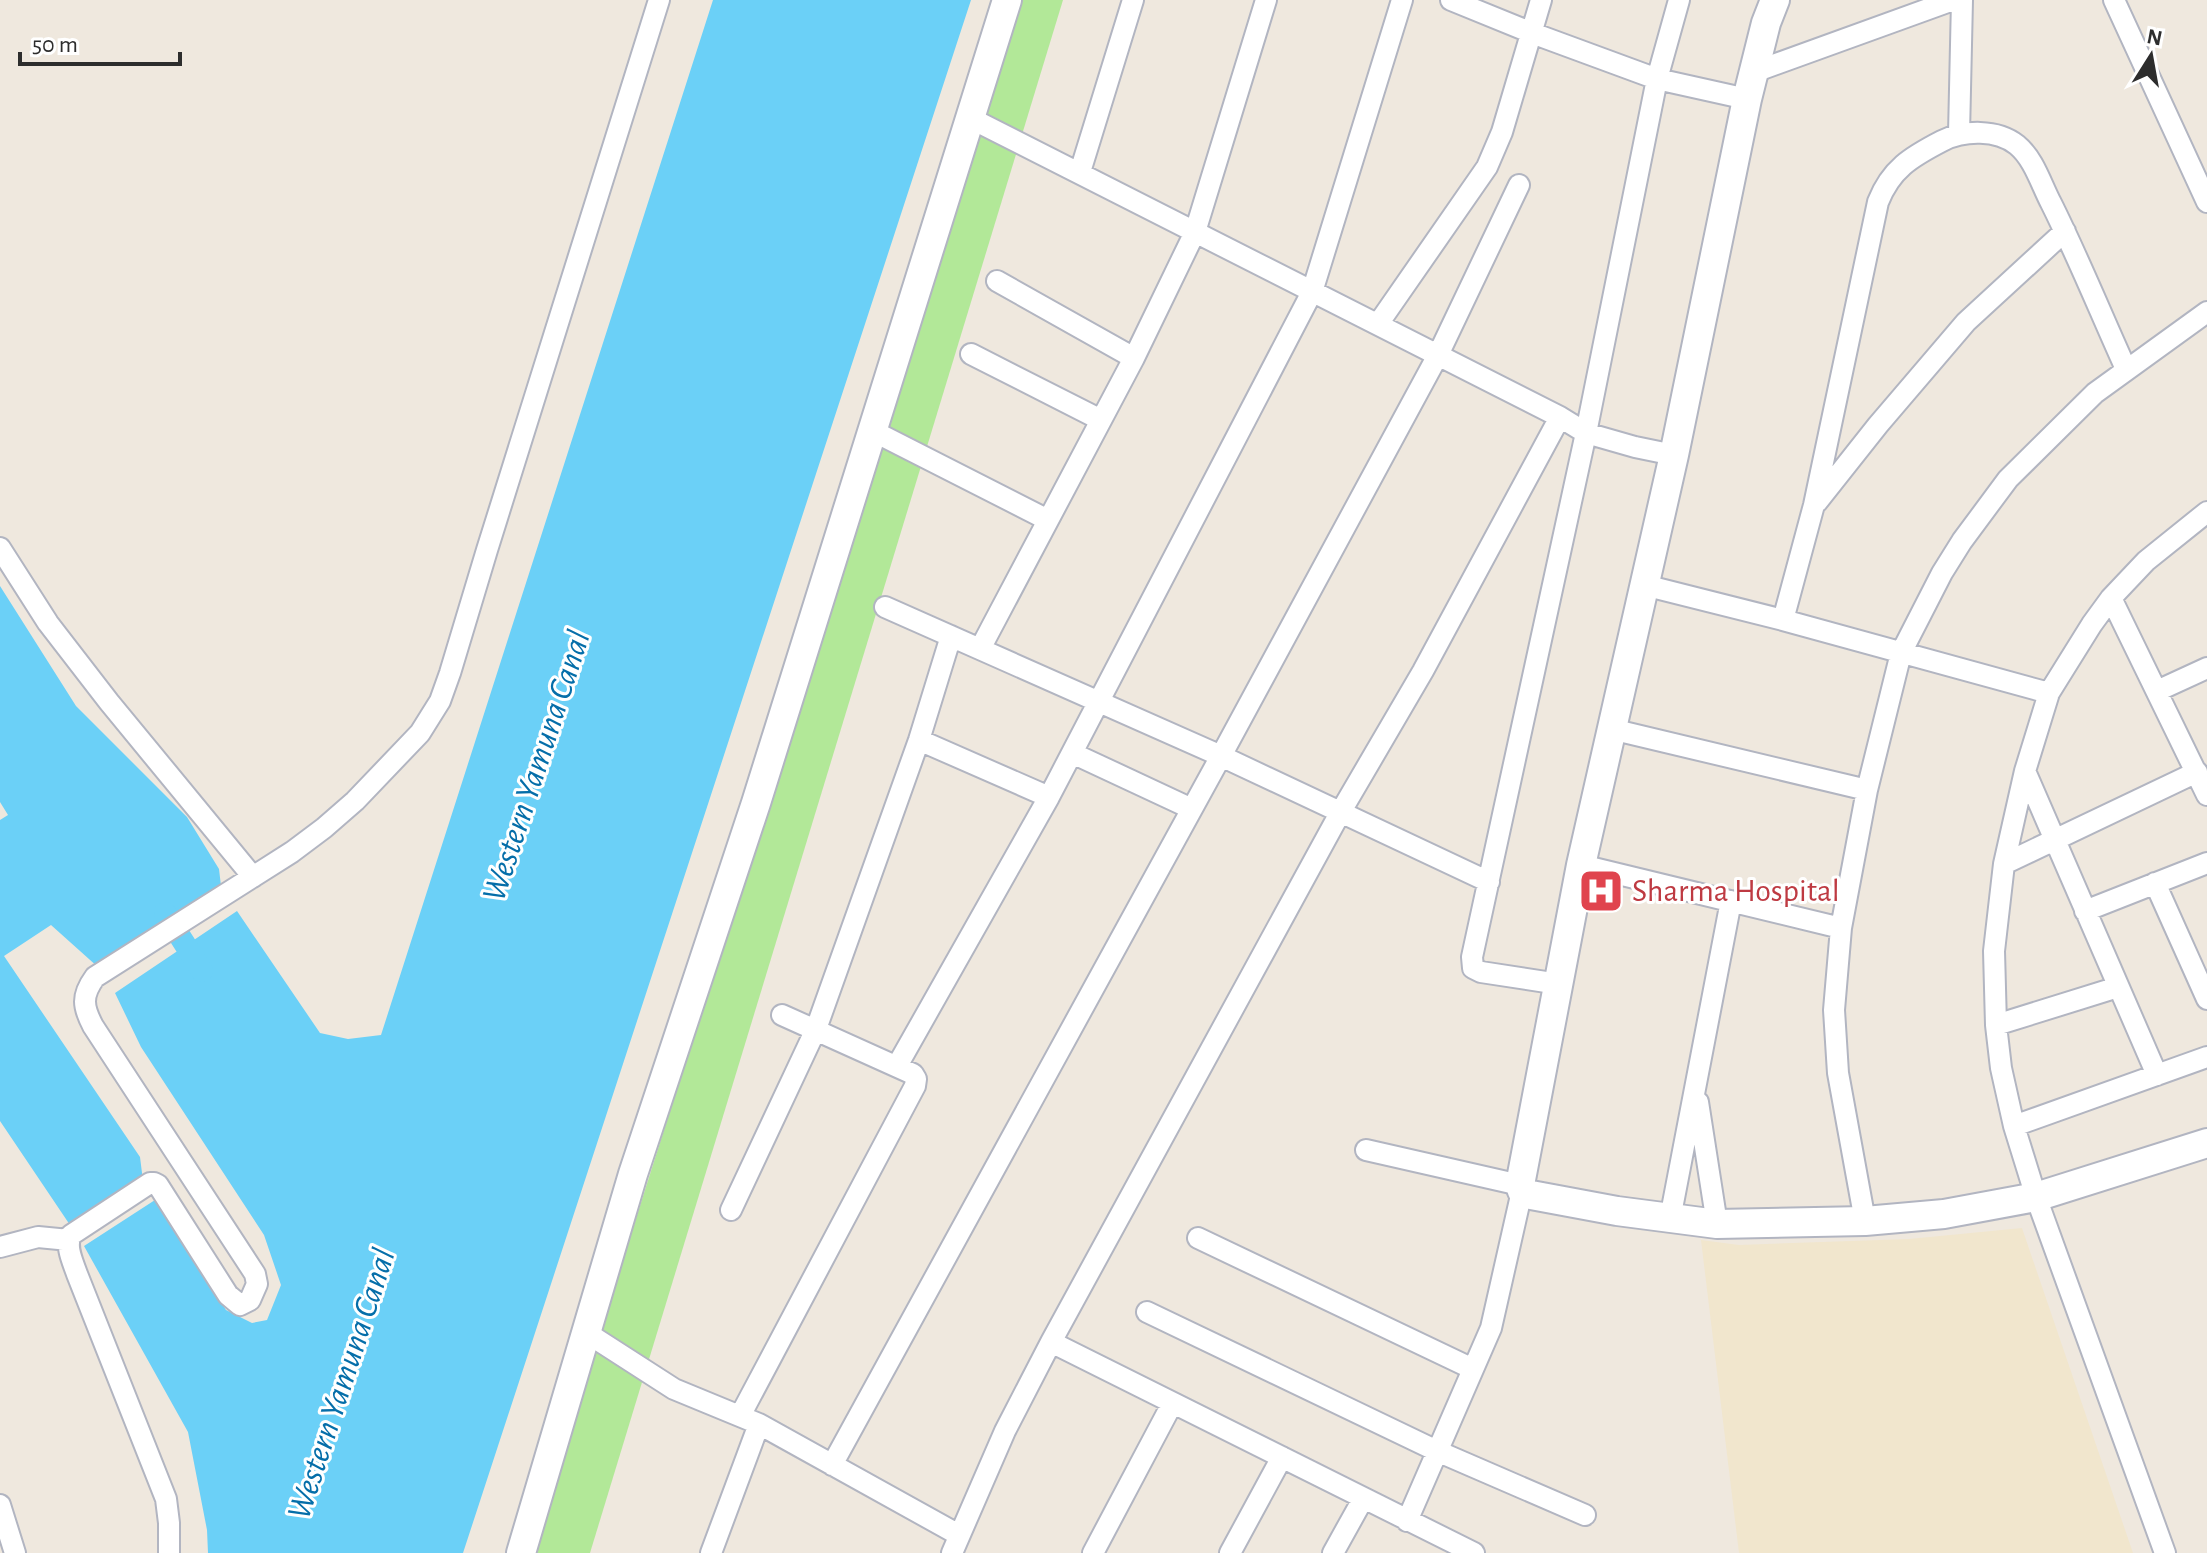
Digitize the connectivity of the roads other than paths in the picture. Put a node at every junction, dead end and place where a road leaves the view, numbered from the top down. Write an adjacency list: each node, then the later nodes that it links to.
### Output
1 (659, 0): 66 (street)
2 (1007, 0): 16 (street)
3 (1133, 0): 18 (street)
4 (1266, 0): 22 (street)
5 (1402, 0): 24 (street)
6 (1451, 0): 13 (street)
7 (1541, 0): 13 (street)
8 (1679, 0): 14 (street)
9 (1775, 0): 15 (street)
10 (1953, 0): 15 (street)
11 (1962, 0): 17 (street)
12 (2114, 0): 20 (street)
13 (1532, 33): 14 (street); 26 (street)
14 (1657, 79): 15 (street); 34 (street)
15 (1751, 85): 35 (street)
16 (970, 118): 18 (street); 33 (street)
17 (1959, 134): 21 (street); 36 (street)
18 (1080, 172): 22 (street)
19 (1519, 185): 28 (street)
20 (2207, 202)
21 (2065, 231): 30 (street); 36 (street)
22 (1195, 232): 24 (street); 29 (street)
23 (997, 281): 29 (street)
24 (1312, 292): 26 (street); 50 (street)
25 (2207, 312): 30 (street)
26 (1378, 324): 28 (street)
27 (971, 354): 32 (street)
28 (1438, 355): 31 (street); 54 (street)
29 (1134, 358): 32 (street)
30 (2126, 369): 46 (street)
31 (1560, 417): 34 (street); 61 (street)
32 (1101, 420): 38 (street)
33 (871, 430): 38 (street); 95 (street)
34 (1586, 433): 35 (street); 67 (street)
35 (1674, 455): 40 (street)
36 (1814, 505): 43 (street)
37 (2207, 512): 41 (street)
38 (1048, 520): 45 (street)
39 (0, 548): 66 (street)
40 (1644, 585): 43 (street); 51 (street)
41 (2111, 598): 48 (street); 49 (street)
42 (885, 607): 44 (street)
43 (1783, 620): 46 (street)
44 (951, 636): 45 (street); 52 (street)
45 (980, 649): 50 (street)
46 (1901, 653): 49 (street); 57 (street)
47 (2207, 668): 48 (street)
48 (2157, 691): 56 (street)
49 (2049, 693): 55 (street)
50 (1099, 703): 53 (street); 54 (street)
51 (1611, 729): 57 (street); 65 (street)
52 (919, 740): 59 (street); 77 (street)
53 (1072, 753): 59 (street); 60 (street)
54 (1221, 756): 60 (street); 61 (street)
55 (2025, 771): 62 (street); 64 (street)
56 (2197, 772): 58 (street); 62 (street)
57 (1867, 790): 71 (street)
58 (2207, 795)
59 (1049, 797): 79 (street)
60 (1192, 809): 102 (street)
61 (1340, 813): 67 (street); 96 (street)
62 (2055, 841): 64 (street); 70 (street)
63 (2207, 863): 68 (street)
64 (2004, 864): 76 (street)
65 (1581, 865): 69 (street); 72 (street)
66 (253, 877): 91 (street)
67 (1489, 882): 72 (street)
68 (2155, 883): 70 (street); 74 (street)
69 (1731, 901): 71 (street); 81 (street)
70 (2085, 911): 73 (street)
71 (1841, 928): 89 (street)
72 (1559, 984): 85 (street)
73 (2118, 987): 76 (street); 80 (street)
74 (2206, 992)
75 (782, 1015): 77 (street)
76 (1996, 1025): 82 (street)
77 (816, 1029): 79 (street); 87 (street)
78 (2207, 1057): 80 (street)
79 (897, 1066): 99 (street)
80 (2157, 1075): 82 (street)
81 (1695, 1086): 88 (street); 90 (street)
82 (2014, 1126): 86 (street)
83 (2207, 1143): 86 (street)
84 (1366, 1150): 85 (street)
85 (1521, 1188): 88 (street); 97 (street)
86 (2036, 1197): 89 (street); 117 (street)
87 (731, 1210)
88 (1670, 1219): 90 (street)
89 (1865, 1221): 90 (street)
90 (1717, 1224)
91 (70, 1238): 93 (street); 110 (street)
92 (1198, 1238): 97 (street)
93 (0, 1247)
94 (1147, 1312): 100 (street)
95 (587, 1333): 99 (street); 111 (street)
96 (1051, 1342): 98 (street); 107 (street)
97 (1473, 1369): 100 (street)
98 (1172, 1404): 101 (street); 113 (street)
99 (749, 1420): 102 (street); 112 (street)
100 (1437, 1451): 105 (street); 106 (street)
101 (1282, 1457): 103 (street); 114 (street)
102 (832, 1465): 107 (street)
103 (1363, 1499): 106 (street); 115 (street)
104 (0, 1505): 109 (street)
105 (1585, 1515)
106 (1407, 1521): 108 (street)
107 (956, 1544)
108 (1441, 1546): 116 (street)
109 (15, 1553)
110 (169, 1553)
111 (521, 1553)
112 (711, 1553)
113 (1093, 1553)
114 (1230, 1553)
115 (1333, 1553)
116 (1474, 1553)
117 (2165, 1553)

